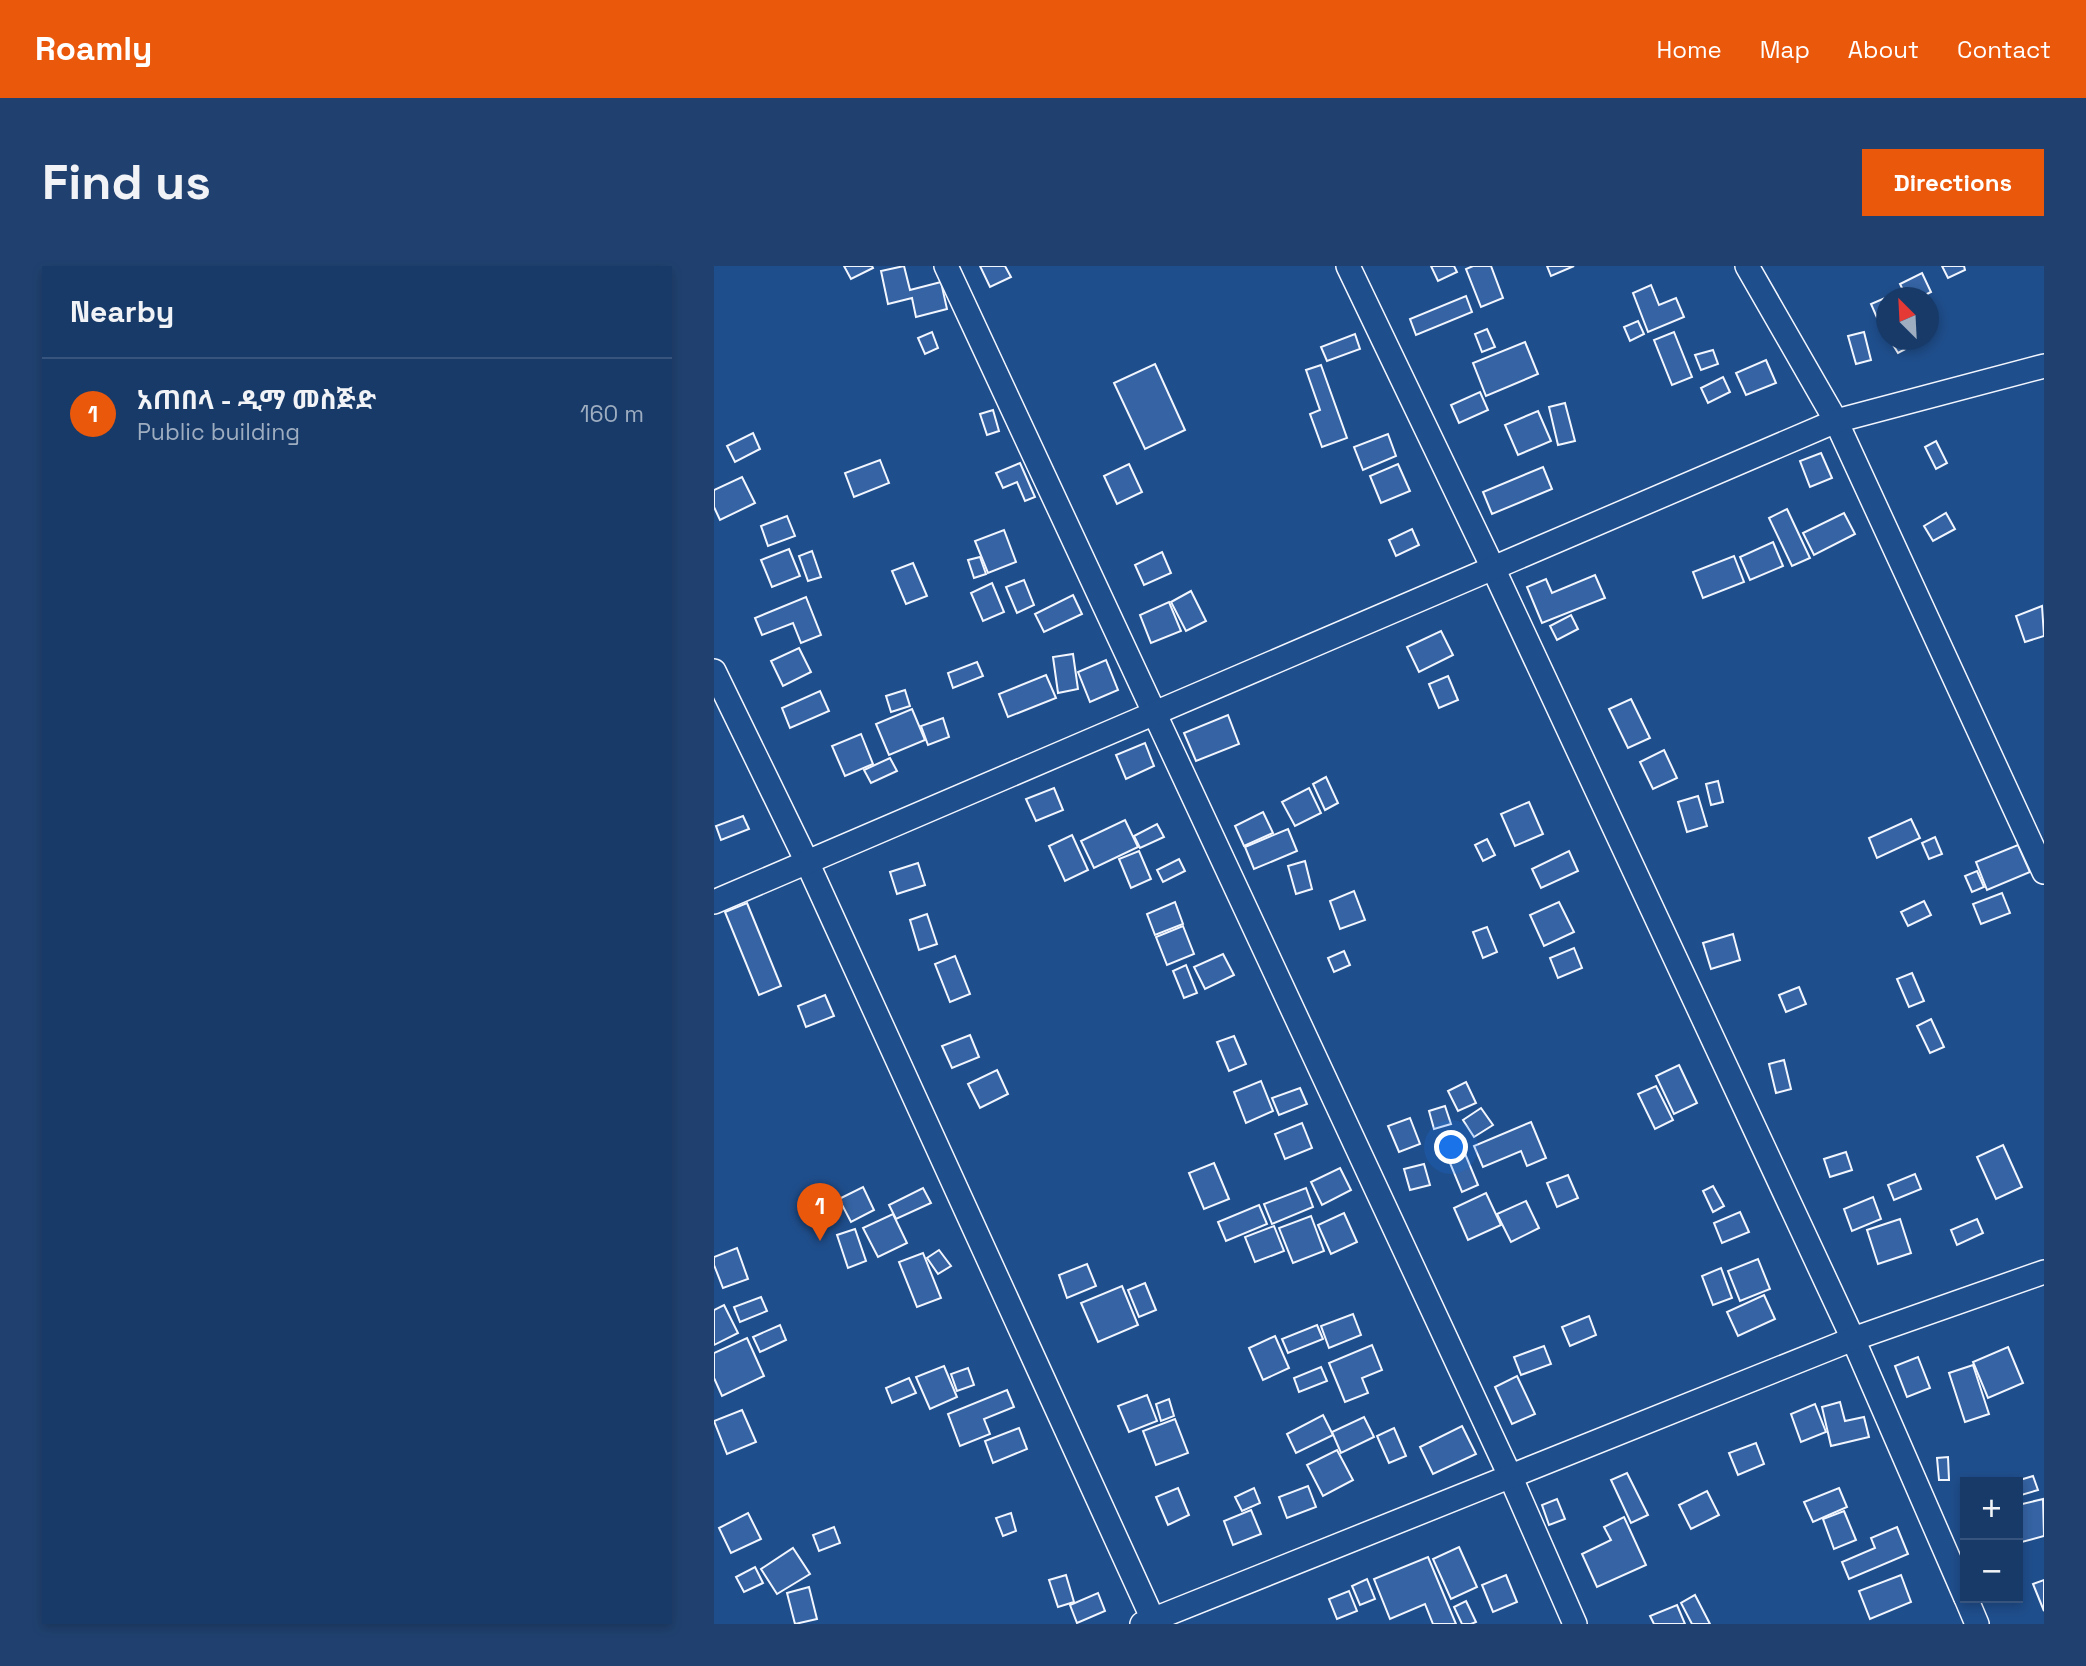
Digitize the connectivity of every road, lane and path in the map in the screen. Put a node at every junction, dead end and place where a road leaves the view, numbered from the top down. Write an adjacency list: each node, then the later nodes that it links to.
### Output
1 (946, 266): 8 (street)
2 (1348, 266): 6 (street)
3 (1747, 266): 5 (street)
4 (2044, 366): 5 (street)
5 (1836, 421): 6 (street); 10 (street)
6 (1493, 568): 8 (street); 13 (street)
7 (714, 671): 9 (street)
8 (1154, 714): 9 (street); 14 (street)
9 (807, 862): 11 (street); 17 (street)
10 (2044, 872)
11 (714, 902)
12 (2044, 1272): 13 (street)
13 (1853, 1339): 14 (street); 15 (street)
14 (1511, 1478): 17 (street); 18 (street)
15 (1960, 1583)
16 (1968, 1603): 19 (street)
17 (1150, 1622)
18 (1575, 1624)
19 (1977, 1624)

